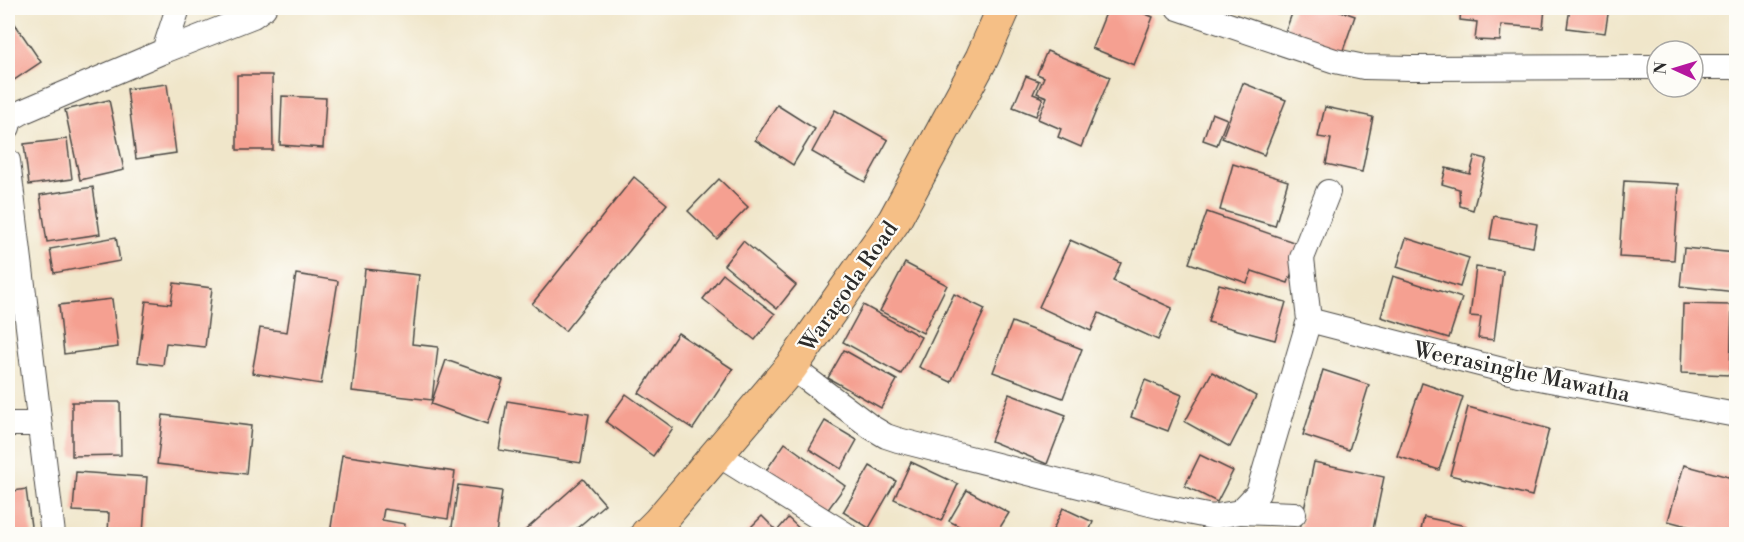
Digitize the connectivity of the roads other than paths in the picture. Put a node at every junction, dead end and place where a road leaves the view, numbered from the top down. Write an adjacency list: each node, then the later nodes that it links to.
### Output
1 (178, 8): 5 (street)
2 (264, 8): 5 (street)
3 (1004, 8): 13 (main road, Waragoda Road)
4 (1178, 8): 6 (street)
5 (164, 51): 9 (street)
6 (1645, 67)
7 (1705, 67): 8 (street)
8 (1737, 67)
9 (8, 127)
10 (8, 161): 16 (street)
11 (1328, 192): 12 (street)
12 (1309, 320): 14 (street, Weerasinghe Mawatha); 18 (street)
13 (791, 367): 17 (main road, Waragoda Road); 18 (street)
14 (1737, 415)
15 (8, 424): 16 (street)
16 (39, 424): 20 (street)
17 (717, 454): 21 (main road, Waragoda Road); 22 (street)
18 (1240, 512): 19 (street)
19 (1294, 514)
20 (53, 534)
21 (646, 534)
22 (845, 534)

